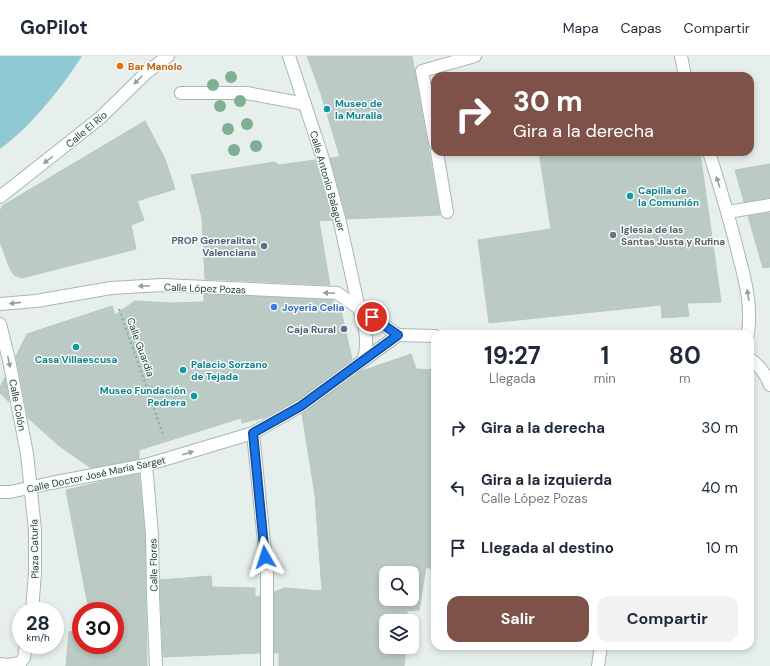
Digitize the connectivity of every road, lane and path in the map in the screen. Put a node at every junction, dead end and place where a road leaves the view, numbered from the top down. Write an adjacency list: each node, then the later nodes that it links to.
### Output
1 (168, 56): 11 (street, Calle El Río, one-way to 11)
2 (289, 56): 7 (street, Calle Antonio Balaguer)
3 (475, 56): 8 (street)
4 (681, 56): 5 (street)
5 (684, 72)
6 (181, 93): 7 (street)
7 (305, 104): 17 (street, Calle Antonio Balaguer)
8 (431, 121)
9 (438, 156): 13 (street)
10 (710, 156): 14 (street, one-way to 10)
11 (0, 197)
12 (770, 205): 14 (street)
13 (447, 212)
14 (728, 212): 19 (street, one-way to 14)
15 (111, 288): 16 (street, Calle López Pozas, one-way to 16); 17 (street, Calle López Pozas, one-way to 15); 26 (path, Calle Guardia)
16 (0, 304)
17 (359, 309): 20 (street, Calle López Pozas); 22 (street, Calle Antonio Balaguer)
18 (0, 327): 28 (street, Calle Colón, one-way to 28)
19 (749, 330)
20 (398, 335): 21 (street); 22 (street, Calle Doctor José María Sarget)
21 (431, 336)
22 (364, 359): 25 (street, Calle Doctor José María Sarget)
23 (754, 362): 24 (street)
24 (770, 385)
25 (253, 433): 26 (street, Calle Doctor José María Sarget, one-way to 25); 35 (street)
26 (172, 457): 27 (street, Calle Doctor José María Sarget)
27 (146, 465): 28 (street, Calle Doctor José María Sarget); 34 (street, Calle Flores)
28 (30, 488): 29 (street, Calle Doctor José María Sarget); 30 (street, Plaza Caturla)
29 (0, 492)
30 (33, 602)
31 (600, 650): 36 (street)
32 (25, 654): 33 (street)
33 (0, 664)
34 (156, 666)
35 (267, 666)
36 (598, 666)

